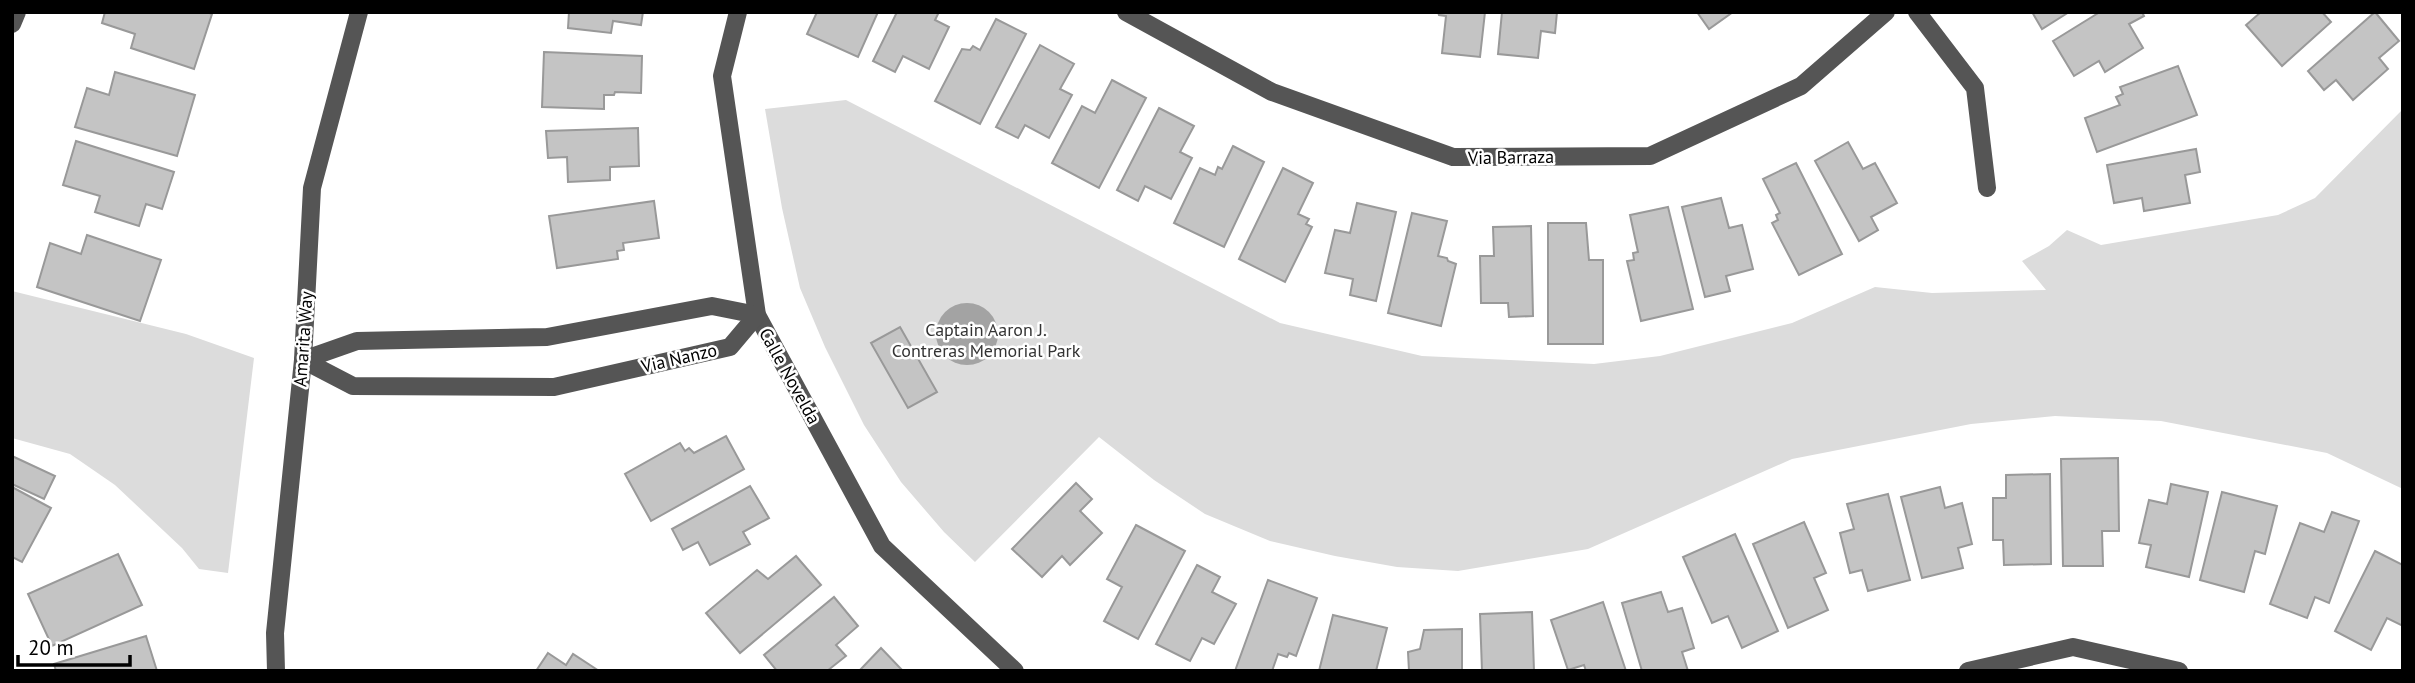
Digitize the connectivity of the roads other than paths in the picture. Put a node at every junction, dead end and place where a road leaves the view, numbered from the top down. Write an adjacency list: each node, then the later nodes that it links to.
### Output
1 (17, 12): 7 (street)
2 (359, 12): 10 (street, Amarita Way)
3 (738, 12): 9 (street, Calle Novelda)
4 (1126, 12): 5 (street, Via Barraza)
5 (1886, 12)
6 (1917, 12): 8 (street)
7 (12, 24)
8 (1987, 188)
9 (757, 315): 10 (street); 10 (street, Via Nanzo); 12 (street, Calle Novelda)
10 (303, 360): 11 (street, Amarita Way)
11 (276, 671)
12 (1015, 671)
13 (1968, 671): 14 (street)
14 (2179, 671)

